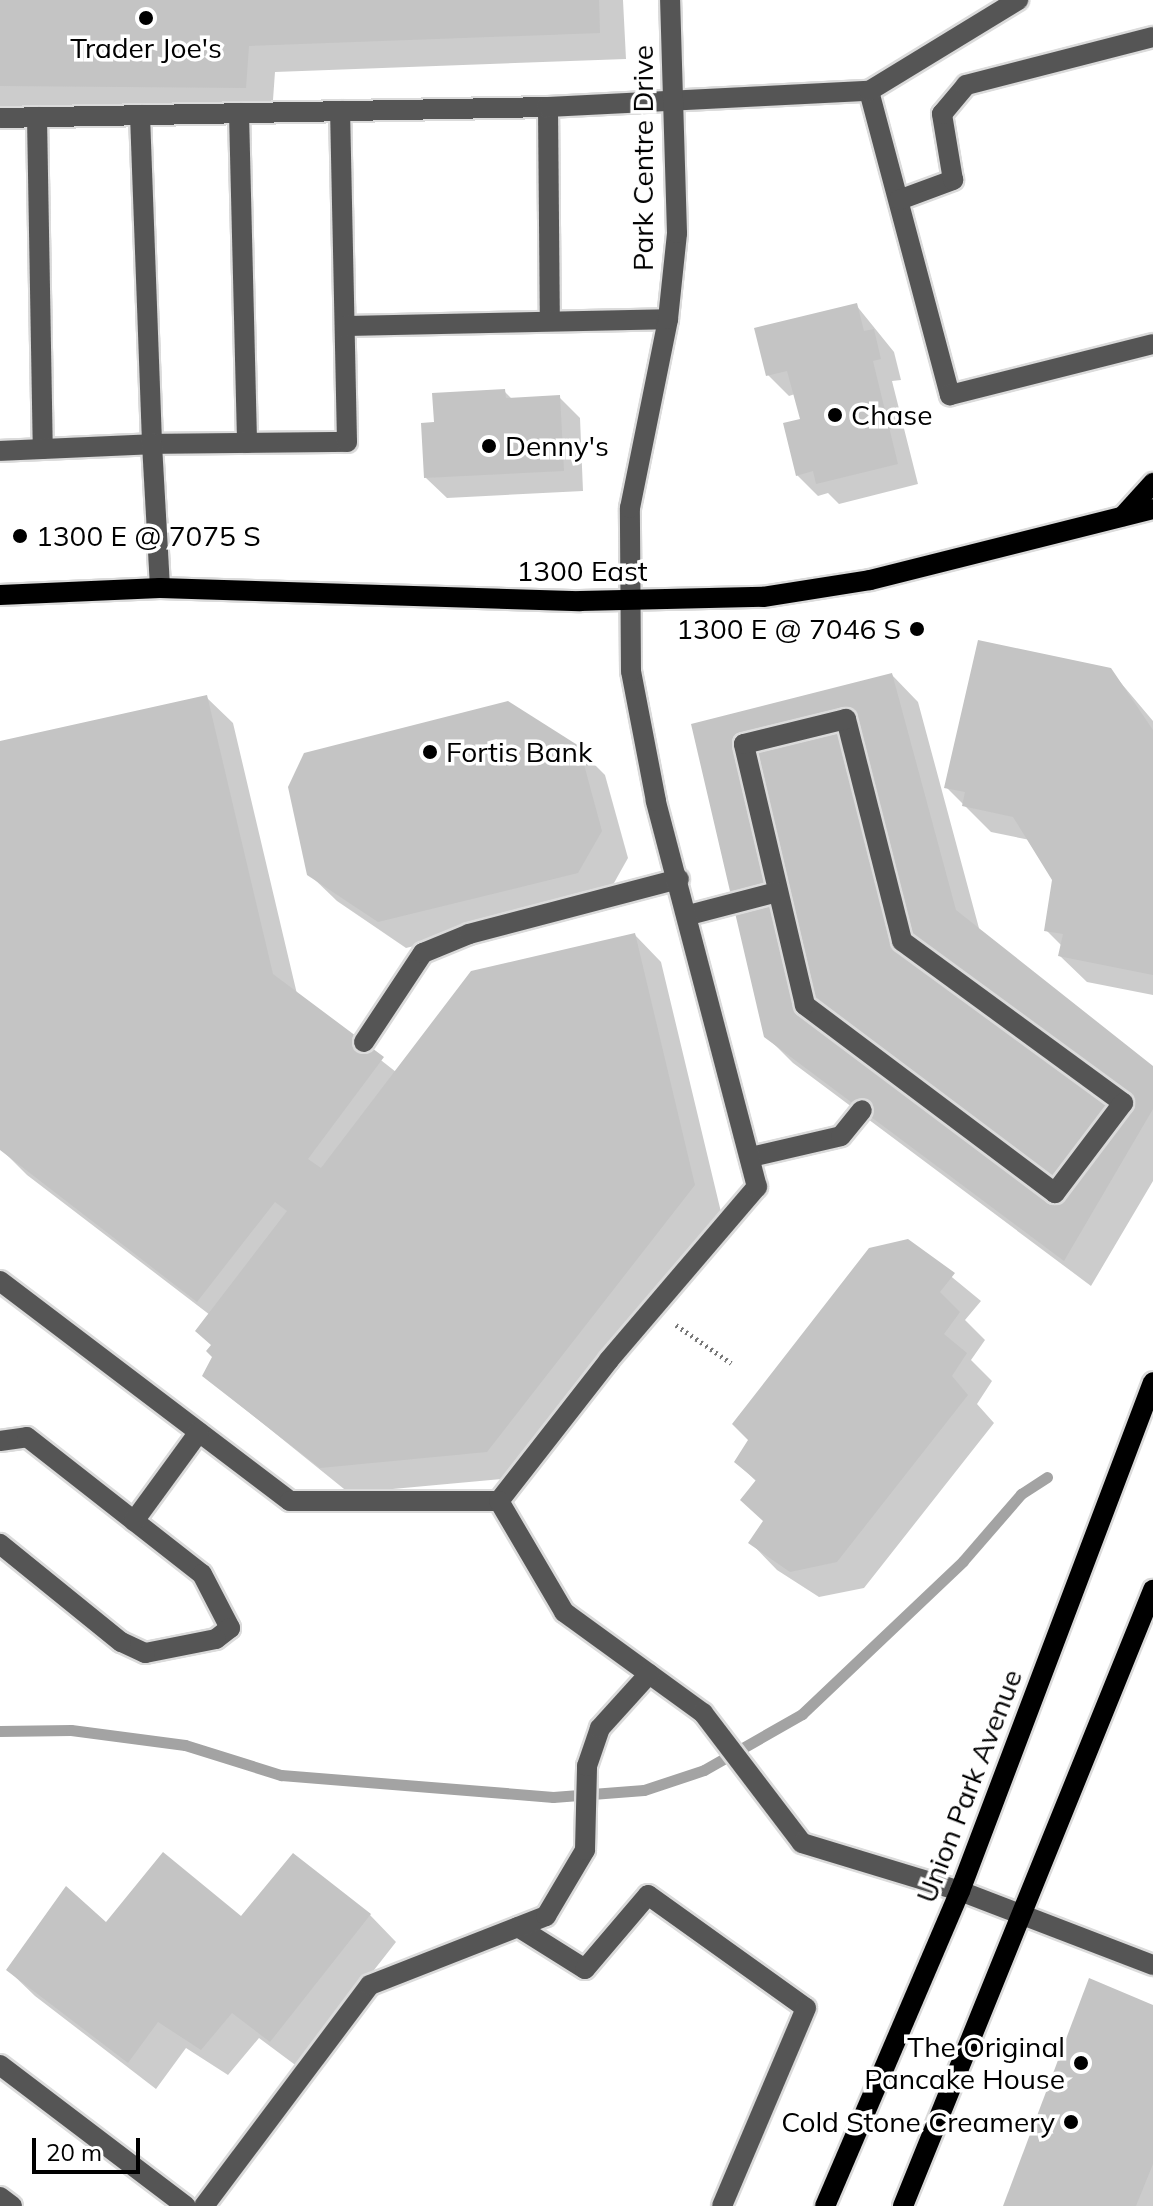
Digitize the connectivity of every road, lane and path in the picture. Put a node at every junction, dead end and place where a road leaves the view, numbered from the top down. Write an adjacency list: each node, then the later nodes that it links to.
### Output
1 (670, 0): 5 (street, Park Centre Drive)
2 (1018, 0): 4 (street)
3 (1153, 37): 12 (street)
4 (869, 91): 5 (street); 12 (street)
5 (674, 103): 6 (street); 13 (street, Park Centre Drive)
6 (548, 107): 7 (street); 14 (street)
7 (340, 111): 8 (street); 15 (street)
8 (239, 113): 9 (street); 17 (street)
9 (140, 115): 10 (street); 18 (street)
10 (37, 117): 11 (street); 19 (street)
11 (0, 118)
12 (899, 200): 16 (street)
13 (668, 319): 14 (street); 26 (street, Park Centre Drive)
14 (550, 321): 15 (street)
15 (345, 326): 17 (street)
16 (1153, 344)
17 (247, 443): 18 (street)
18 (152, 444): 19 (street); 24 (street)
19 (43, 449): 20 (street)
20 (0, 451)
21 (1153, 483): 23 (main road)
22 (1153, 509): 23 (main road, 1300 East)
23 (1123, 516): 26 (main road, 1300 East)
24 (160, 588): 25 (main road, 1300 East); 26 (main road, 1300 East)
25 (0, 595)
26 (627, 600): 27 (street, Park Centre Drive)
27 (679, 879): 29 (street, Park Centre Drive); 30 (street)
28 (777, 892): 28 (street); 29 (street)
29 (689, 915): 32 (street, Park Centre Drive)
30 (364, 1042)
31 (862, 1110): 32 (street)
32 (751, 1157): 34 (street, Park Centre Drive)
33 (0, 1281): 37 (street)
34 (652, 1309): 35 (path); 39 (street)
35 (731, 1363)
36 (1153, 1382): 44 (main road, Union Park Avenue)
37 (199, 1432): 39 (street); 40 (street)
38 (0, 1441): 40 (street)
39 (499, 1501): 43 (street)
40 (134, 1521): 41 (street)
41 (0, 1544)
42 (1153, 1590): 45 (main road)
43 (649, 1674): 44 (street); 46 (street)
44 (960, 1891): 45 (street); 54 (main road, Union Park Avenue)
45 (1021, 1914): 47 (street); 55 (main road)
46 (518, 1927): 52 (street); 53 (street)
47 (1153, 1965)
48 (0, 2065): 51 (street)
49 (0, 2197): 50 (street)
50 (12, 2206)
51 (186, 2206)
52 (204, 2206)
53 (722, 2206)
54 (825, 2206)
55 (903, 2206)

